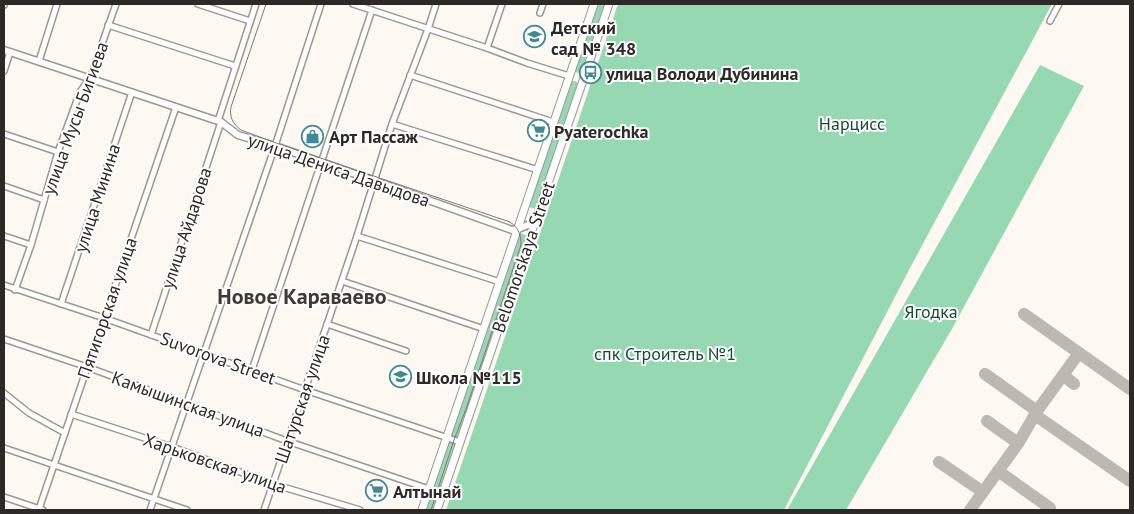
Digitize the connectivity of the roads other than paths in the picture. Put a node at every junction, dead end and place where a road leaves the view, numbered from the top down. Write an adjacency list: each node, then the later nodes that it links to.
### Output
1 (57, 4): 21 (street)
2 (116, 4): 17 (street, улица Мусы Бигиева)
3 (198, 4): 15 (street)
4 (256, 4): 15 (street, улица Айдарова)
5 (321, 4): 34 (street)
6 (353, 4): 13 (street)
7 (436, 4): 18 (street, Шатурская улица)
8 (502, 4): 19 (street)
9 (543, 4): 14 (street)
10 (594, 4): 25 (main road, Belomorskaya Street)
11 (609, 4): 27 (main road, Belomorskaya Street)
12 (1059, 4): 16 (street)
13 (372, 10): 18 (street); 36 (street)
14 (540, 12)
15 (250, 21): 22 (street, улица Айдарова)
16 (1050, 21)
17 (108, 25): 22 (street); 26 (street, улица Мусы Бигиева)
18 (428, 30): 19 (street); 24 (street, Шатурская улица)
19 (487, 48): 25 (street)
20 (7, 51): 21 (street, улица Дениса Давыдова); 23 (street)
21 (39, 62): 26 (street, улица Дениса Давыдова)
22 (235, 66): 30 (street, улица Айдарова)
23 (4, 71)
24 (410, 75): 31 (street); 32 (street, Шатурская улица)
25 (569, 76): 27 (main road); 31 (main road, Belomorskaya Street)
26 (90, 78): 28 (street, улица Дениса Давыдова); 35 (street, улица Мусы Бигиева)
27 (583, 80): 41 (main road, Belomorskaya Street)
28 (132, 92): 29 (street, улица Дениса Давыдова); 50 (street, улица Минина)
29 (176, 107): 30 (street, улица Дениса Давыдова); 51 (street, Пятигорская улица)
30 (220, 121): 34 (street, улица Дениса Давыдова); 54 (street, улица Айдарова)
31 (553, 122): 37 (main road, Belomorskaya Street)
32 (392, 124): 37 (street); 38 (street, Шатурская улица)
33 (4, 134): 35 (street)
34 (275, 146): 36 (street, улица Дениса Давыдова); 57 (street)
35 (58, 152): 40 (street, улица Мусы Бигиева)
36 (321, 162): 38 (street, улица Дениса Давыдова); 59 (street)
37 (538, 170): 42 (main road, Belomorskaya Street)
38 (375, 181): 42 (street, улица Дениса Давыдова); 44 (street, Шатурская улица)
39 (4, 186): 40 (street)
40 (44, 200): 45 (street, улица Мусы Бигиева)
41 (535, 222): 42 (street); 67 (main road, Belomorskaya Street)
42 (518, 229): 47 (main road, Belomorskaya Street)
43 (4, 236): 45 (street)
44 (357, 236): 46 (street, Шатурская улица); 47 (street)
45 (30, 245): 49 (street, улица Мусы Бигиева)
46 (342, 281): 52 (street, Шатурская улица); 53 (street)
47 (500, 282): 53 (main road, Belomorskaya Street)
48 (4, 285): 49 (street, Suvorova Street)
49 (15, 290): 50 (street, Suvorova Street)
50 (61, 304): 51 (street, Suvorova Street)
51 (104, 318): 54 (street, Suvorova Street); 58 (street, Пятигорская улица)
52 (327, 324): 56 (street); 60 (street, Шатурская улица)
53 (484, 329): 65 (main road, Belomorskaya Street)
54 (151, 335): 57 (street, Suvorova Street)
55 (4, 339): 58 (street, Камышинская улица)
56 (406, 351)
57 (204, 353): 59 (street, Suvorova Street); 62 (street)
58 (87, 367): 62 (street, Камышинская улица); 63 (street, Пятигорская улица)
59 (252, 370): 60 (street, Suvorova Street)
60 (305, 390): 65 (street, Suvorova Street); 66 (street, Шатурская улица)
61 (4, 393): 64 (street)
62 (187, 404): 66 (street, Камышинская улица); 68 (street)
63 (71, 414): 64 (street, Пятигорская улица); 68 (street, Харьковская улица)
64 (65, 433): 70 (street, Пятигорская улица)
65 (447, 437): 67 (street, Suvorova Street); 72 (main road, Belomorskaya Street)
66 (287, 441): 71 (street, Шатурская улица); 72 (street, Камышинская улица)
67 (460, 442): 81 (main road, Belomorskaya Street)
68 (172, 447): 71 (street, Харьковская улица); 74 (street)
69 (4, 448): 70 (street)
70 (54, 465): 74 (street); 75 (street, Пятигорская улица)
71 (273, 484): 78 (street, Шатурская улица); 79 (street, Харьковская улица)
72 (430, 489): 80 (main road, Belomorskaya Street)
73 (4, 497): 75 (street)
74 (154, 498): 76 (street); 77 (street)
75 (41, 510)
76 (150, 510)
77 (187, 510)
78 (264, 510)
79 (360, 510)
80 (422, 510)
81 (437, 510)

